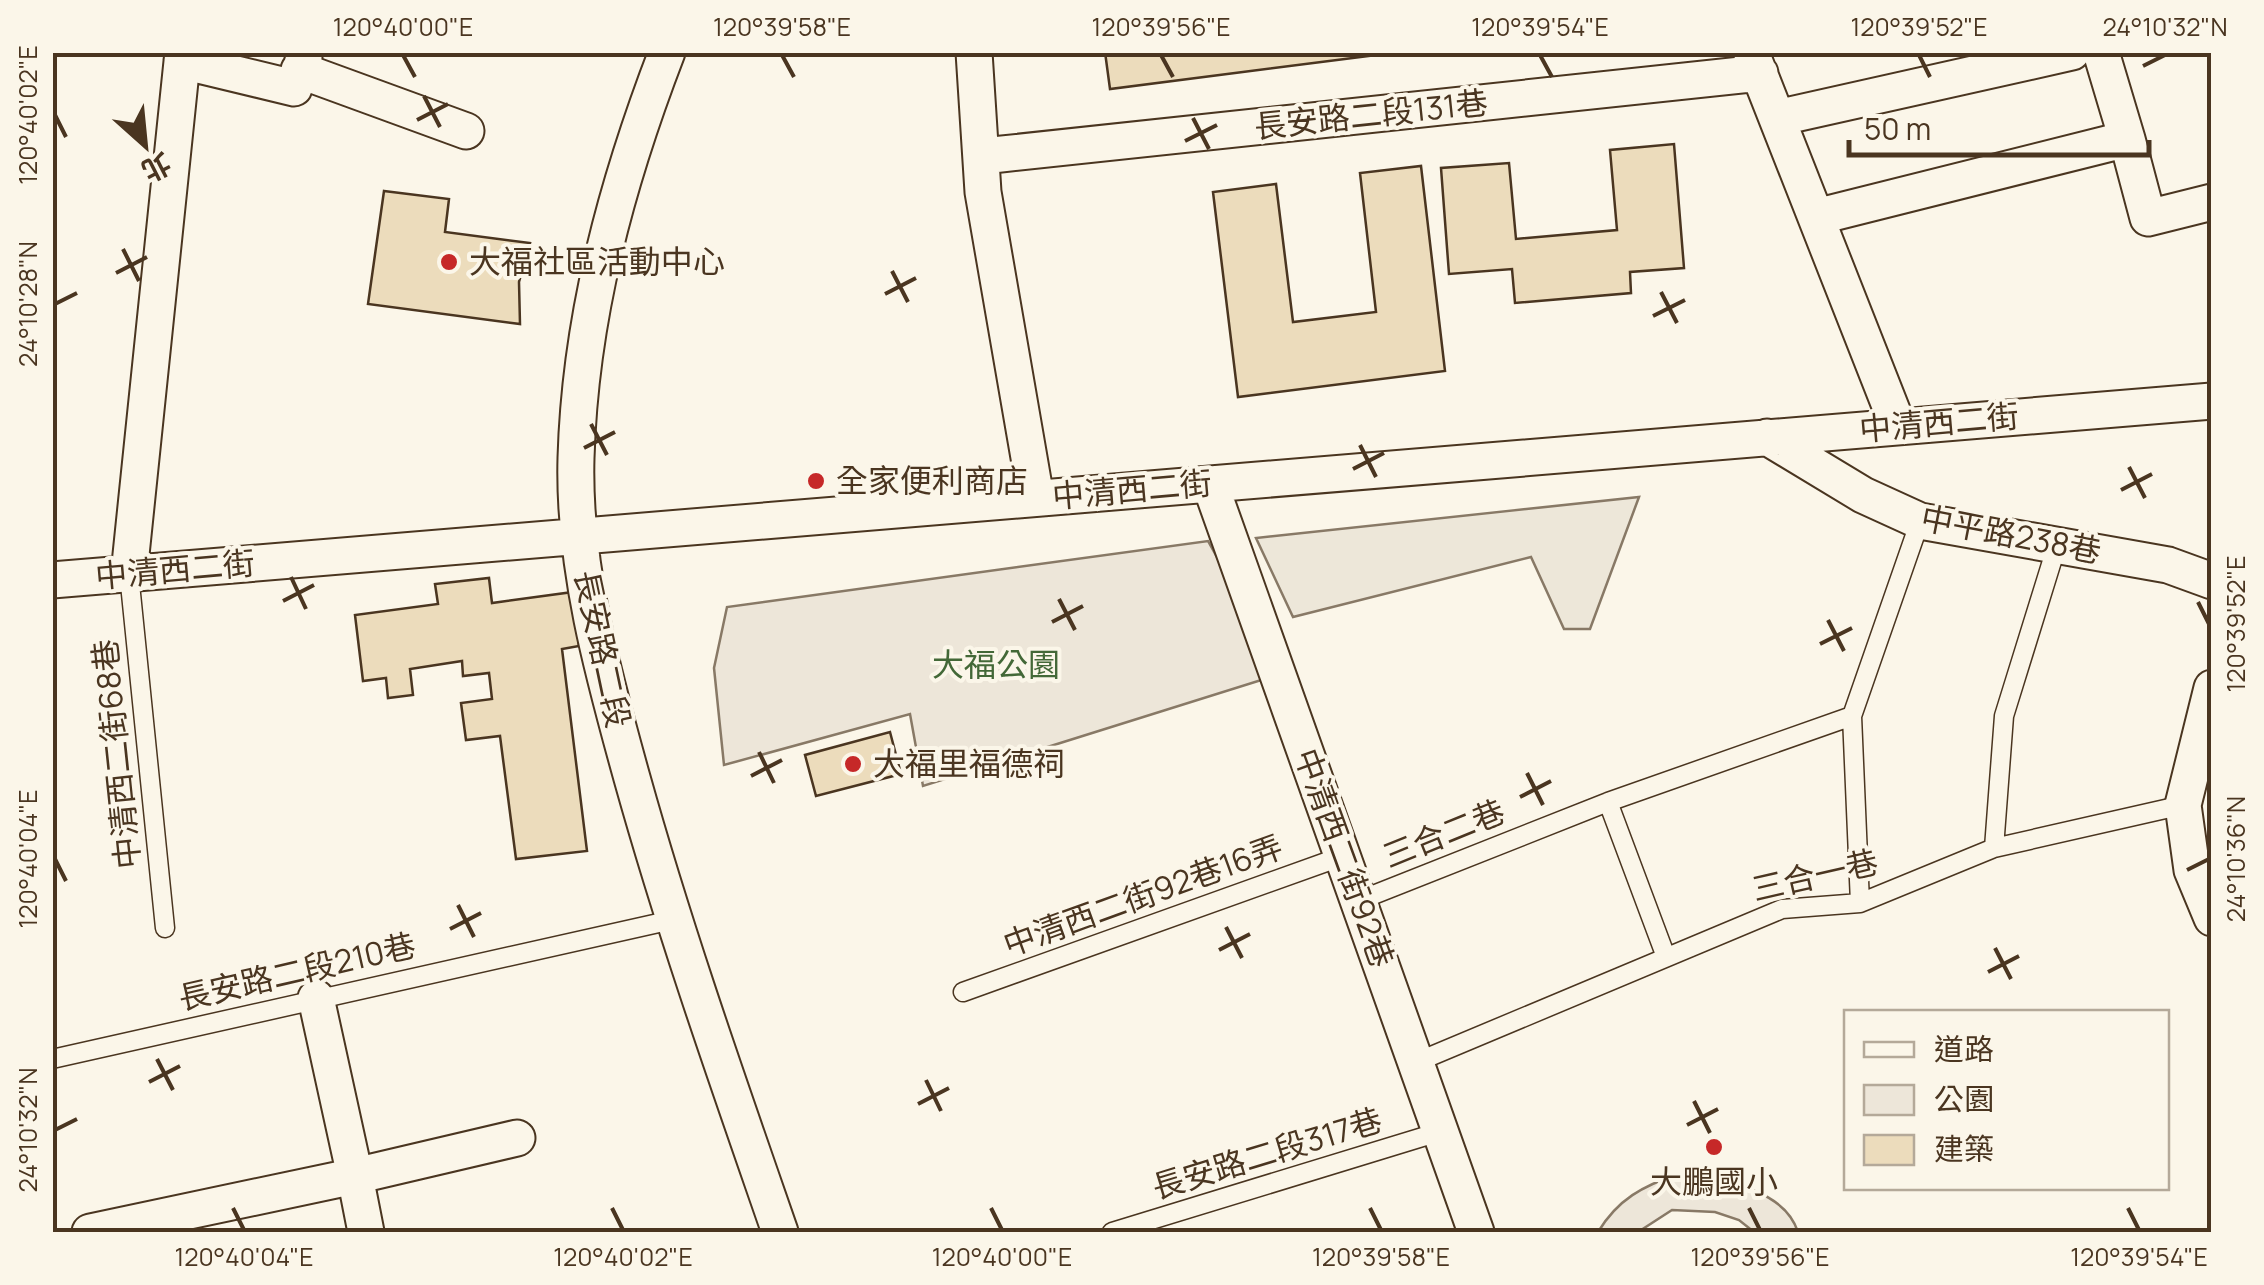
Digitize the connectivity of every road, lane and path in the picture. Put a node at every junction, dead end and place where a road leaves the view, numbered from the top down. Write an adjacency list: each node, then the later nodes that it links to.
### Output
1 (667, 52): 20 (street, 長安路二段)
2 (974, 52): 11 (street)
3 (2072, 52): 8 (street)
4 (2101, 52): 10 (street)
5 (182, 57): 6 (street); 22 (street)
6 (303, 61): 9 (street)
7 (1756, 63): 8 (street, 長安路二段131巷); 11 (street, 長安路二段131巷)
8 (1777, 118): 13 (street, 長安路二段131巷)
9 (466, 131)
10 (2127, 139): 12 (street); 13 (street)
11 (983, 156): 18 (street)
12 (2212, 202)
13 (1816, 217): 15 (street, 長安路二段131巷)
14 (2212, 400): 15 (street, 中清西二街)
15 (1898, 426): 16 (street, 中清西二街)
16 (1767, 437): 17 (street, 中清西二街); 19 (street, 中平路238巷)
17 (1210, 484): 18 (street, 中清西二街); 30 (street, 中清西二街92巷)
18 (1036, 498): 20 (street, 中清西二街)
19 (1920, 521): 21 (street, 中平路238巷); 26 (lane)
20 (580, 536): 22 (street, 中清西二街); 34 (street, 長安路二段)
21 (2057, 544): 24 (street, 中平路238巷); 29 (lane)
22 (129, 574): 23 (street, 中清西二街); 35 (lane, 中清西二街68巷)
23 (52, 580)
24 (2212, 581)
25 (2212, 688): 28 (street)
26 (1852, 716): 27 (lane, 三合二巷); 32 (lane)
27 (1608, 802): 31 (lane, 三合二巷); 36 (lane)
28 (2183, 805): 29 (lane, 三合一巷); 33 (street)
29 (1994, 848): 32 (lane, 三合一巷)
30 (1342, 856): 31 (street, 中清西二街92巷); 37 (lane, 中清西二街92巷16弄)
31 (1358, 900): 40 (street, 中清西二街92巷)
32 (1860, 903): 36 (lane, 三合一巷)
33 (2212, 918)
34 (672, 920): 38 (lane, 長安路二段210巷); 46 (street, 長安路二段)
35 (165, 928)
36 (1666, 957): 40 (lane, 三合一巷)
37 (963, 992)
38 (316, 998): 39 (lane, 長安路二段210巷); 43 (street)
39 (52, 1059)
40 (1417, 1062): 41 (street, 中清西二街92巷)
41 (1439, 1132): 47 (lane, 長安路二段317巷); 48 (street, 中清西二街92巷)
42 (517, 1138): 43 (street)
43 (355, 1176): 44 (street); 45 (street)
44 (90, 1232)
45 (366, 1232)
46 (780, 1232)
47 (1112, 1232)
48 (1476, 1232)

